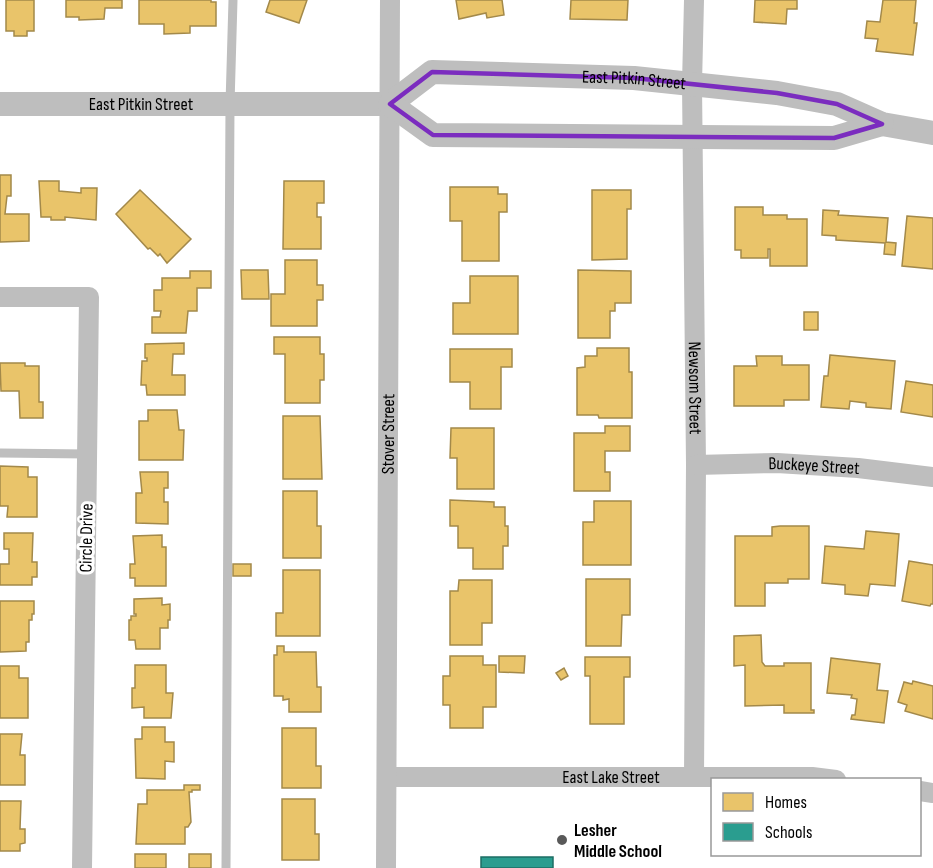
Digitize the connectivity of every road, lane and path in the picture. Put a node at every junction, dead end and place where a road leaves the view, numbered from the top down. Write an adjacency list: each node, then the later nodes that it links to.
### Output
1 (233, 0): 6 (lane)
2 (390, 0): 7 (street, Stover Street)
3 (694, 0): 4 (street, Newsom Street)
4 (692, 84): 7 (street, East Pitkin Street); 8 (street, East Pitkin Street); 10 (street, Newsom Street)
5 (0, 104): 6 (street, East Pitkin Street)
6 (230, 104): 7 (street, East Pitkin Street); 20 (lane)
7 (390, 104): 10 (street, East Pitkin Street); 16 (street, Stover Street)
8 (882, 124): 9 (street, East Pitkin Street); 10 (street, East Pitkin Street)
9 (933, 133)
10 (692, 136): 14 (street, Newsom Street)
11 (0, 297): 13 (street, Circle Drive)
12 (0, 453): 13 (lane)
13 (87, 454): 19 (street, Circle Drive)
14 (696, 465): 15 (street, Buckeye Street); 17 (street, Newsom Street)
15 (933, 477)
16 (387, 777): 17 (street, East Lake Street); 21 (street, Stover Street)
17 (694, 777): 18 (street, East Lake Street)
18 (820, 778)
19 (82, 868)
20 (226, 868)
21 (386, 868)

